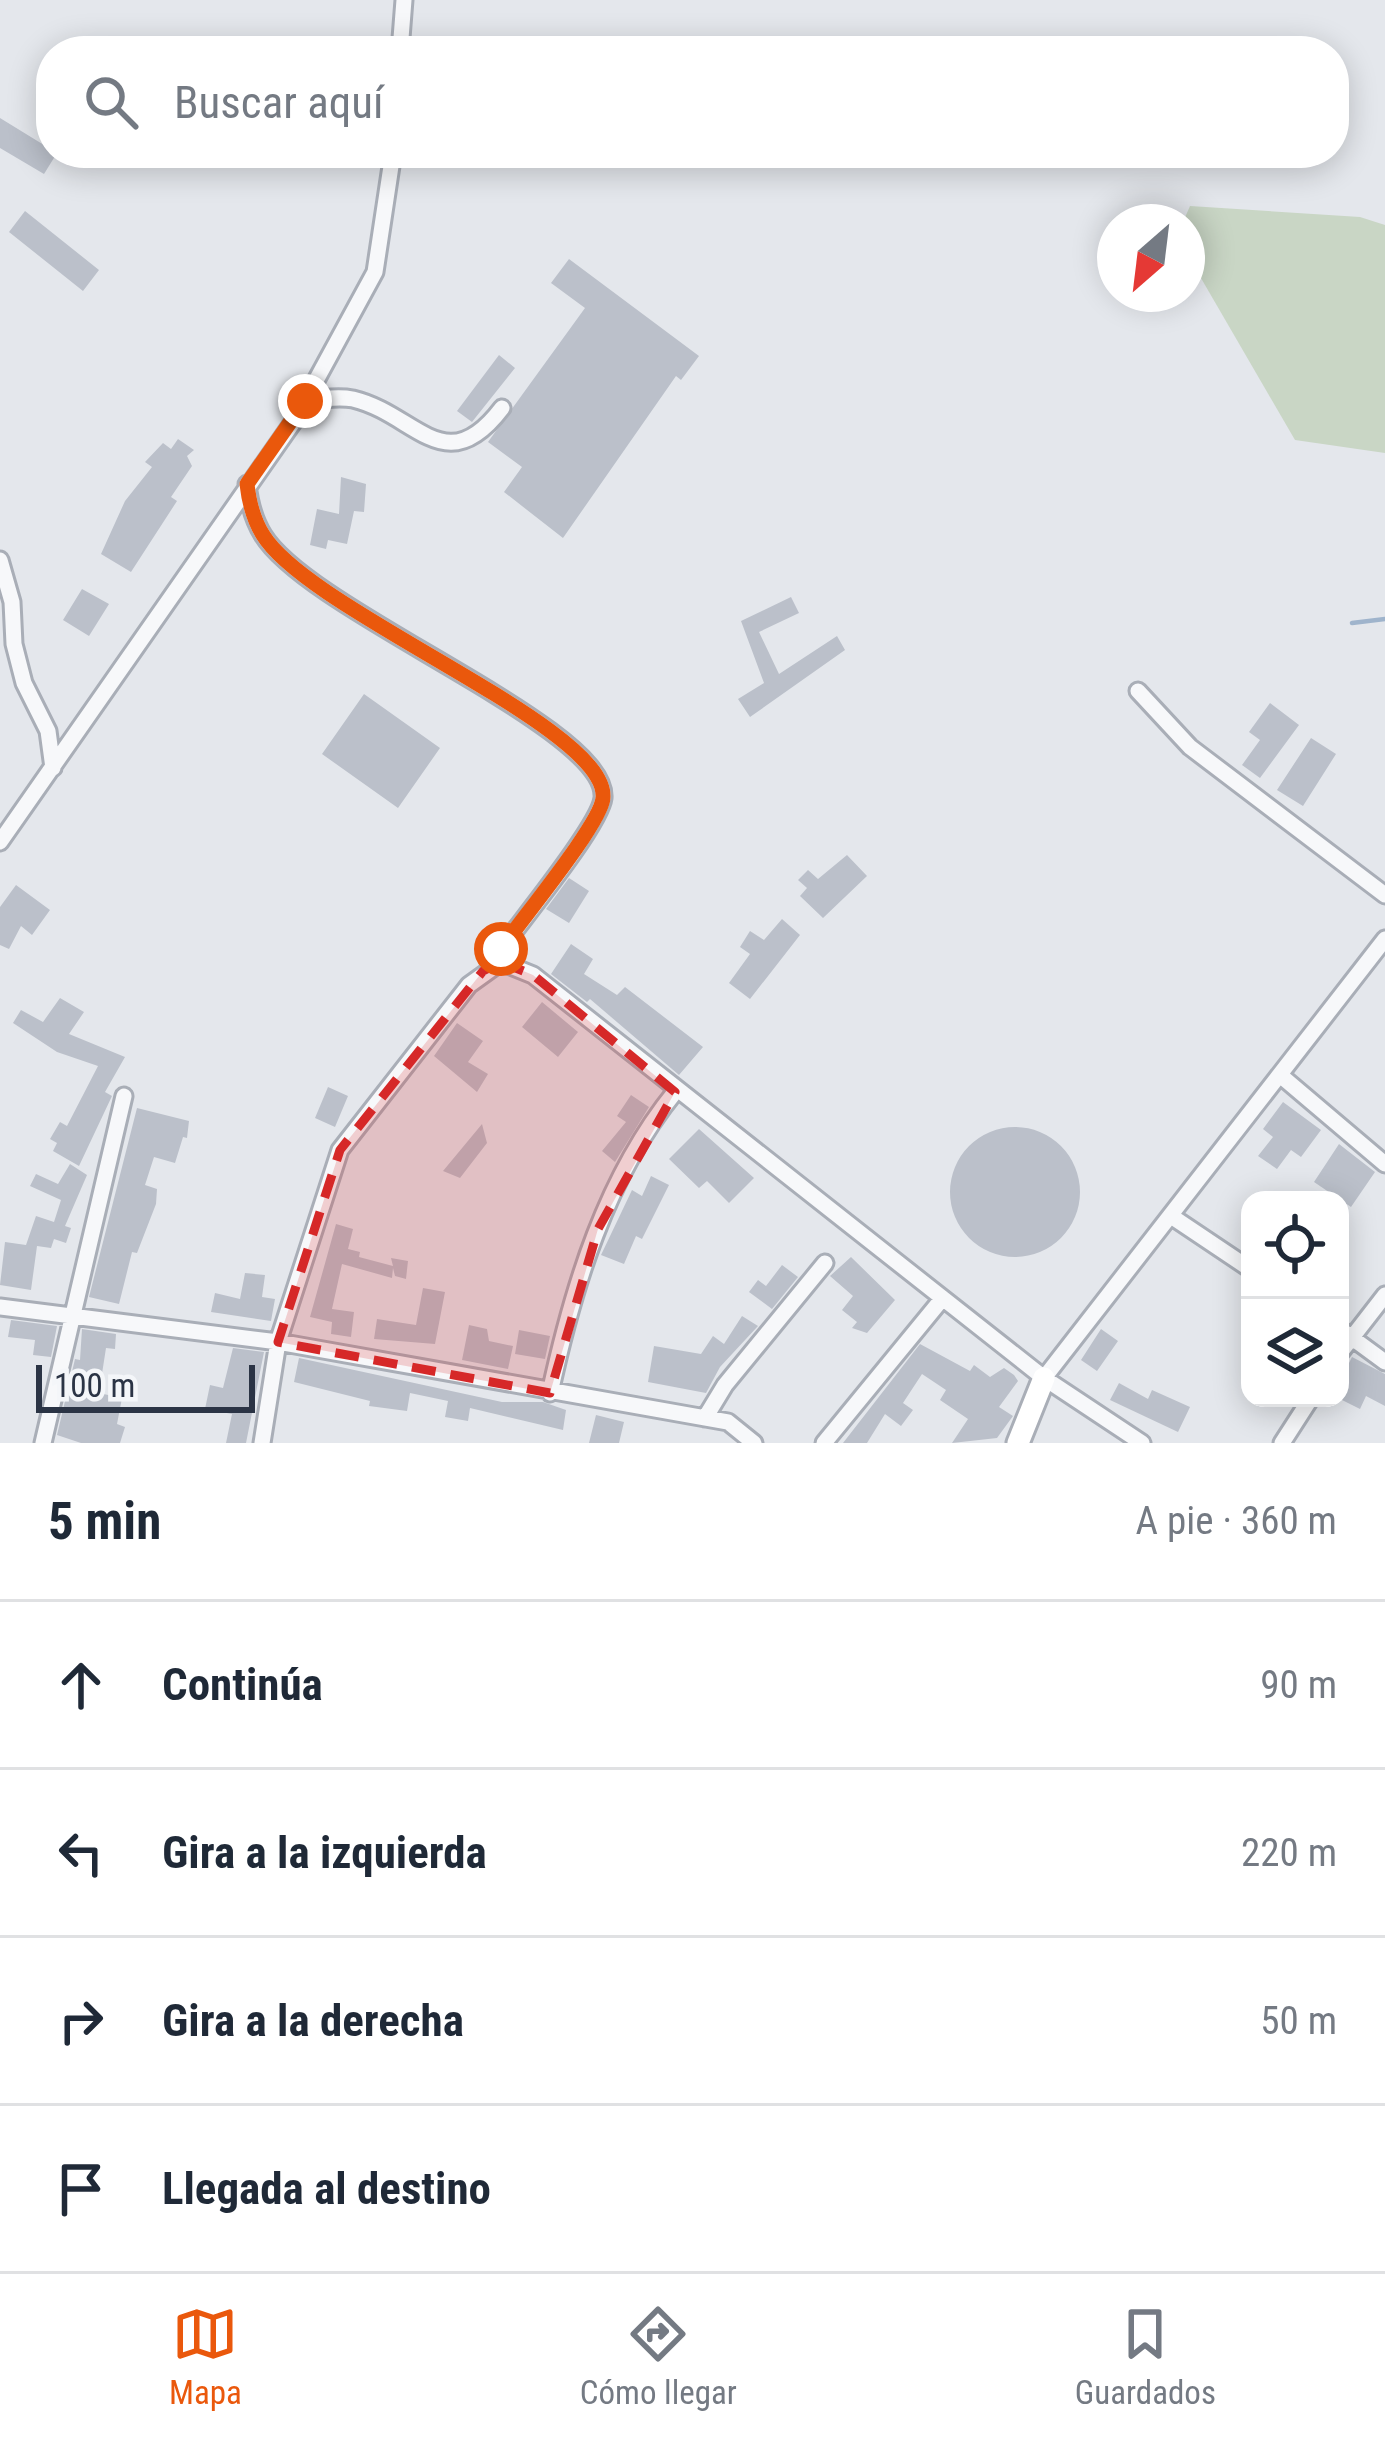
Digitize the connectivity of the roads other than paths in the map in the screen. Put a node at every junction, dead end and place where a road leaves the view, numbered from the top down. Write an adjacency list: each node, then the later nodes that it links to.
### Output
1 (404, 0): 2 (street)
2 (401, 36)
3 (391, 168): 4 (street)
4 (305, 401): 5 (street); 6 (street)
5 (502, 408)
6 (247, 484): 9 (street); 13 (street)
7 (0, 560): 9 (street)
8 (1138, 692): 11 (street)
9 (52, 768): 10 (street)
10 (0, 842)
11 (1385, 895)
12 (1385, 939): 14 (street)
13 (501, 962): 15 (street); 27 (street)
14 (1280, 1075): 17 (street); 18 (street)
15 (675, 1092): 22 (street); 30 (street)
16 (124, 1096): 24 (street)
17 (1385, 1163)
18 (1171, 1216): 20 (street); 29 (street)
19 (825, 1263): 32 (street)
20 (1241, 1263)
21 (1385, 1295): 25 (street)
22 (942, 1299): 29 (street); 36 (street)
23 (0, 1307): 24 (street)
24 (69, 1318): 27 (street); 33 (street)
25 (1349, 1329)
26 (1349, 1336): 28 (street)
27 (278, 1342): 30 (street); 34 (street)
28 (1385, 1362)
29 (1044, 1378): 37 (street); 38 (street)
30 (550, 1393): 32 (street)
31 (1305, 1407): 39 (street)
32 (705, 1418): 35 (street)
33 (44, 1443)
34 (262, 1443)
35 (754, 1443)
36 (824, 1443)
37 (1018, 1443)
38 (1142, 1443)
39 (1282, 1443)

